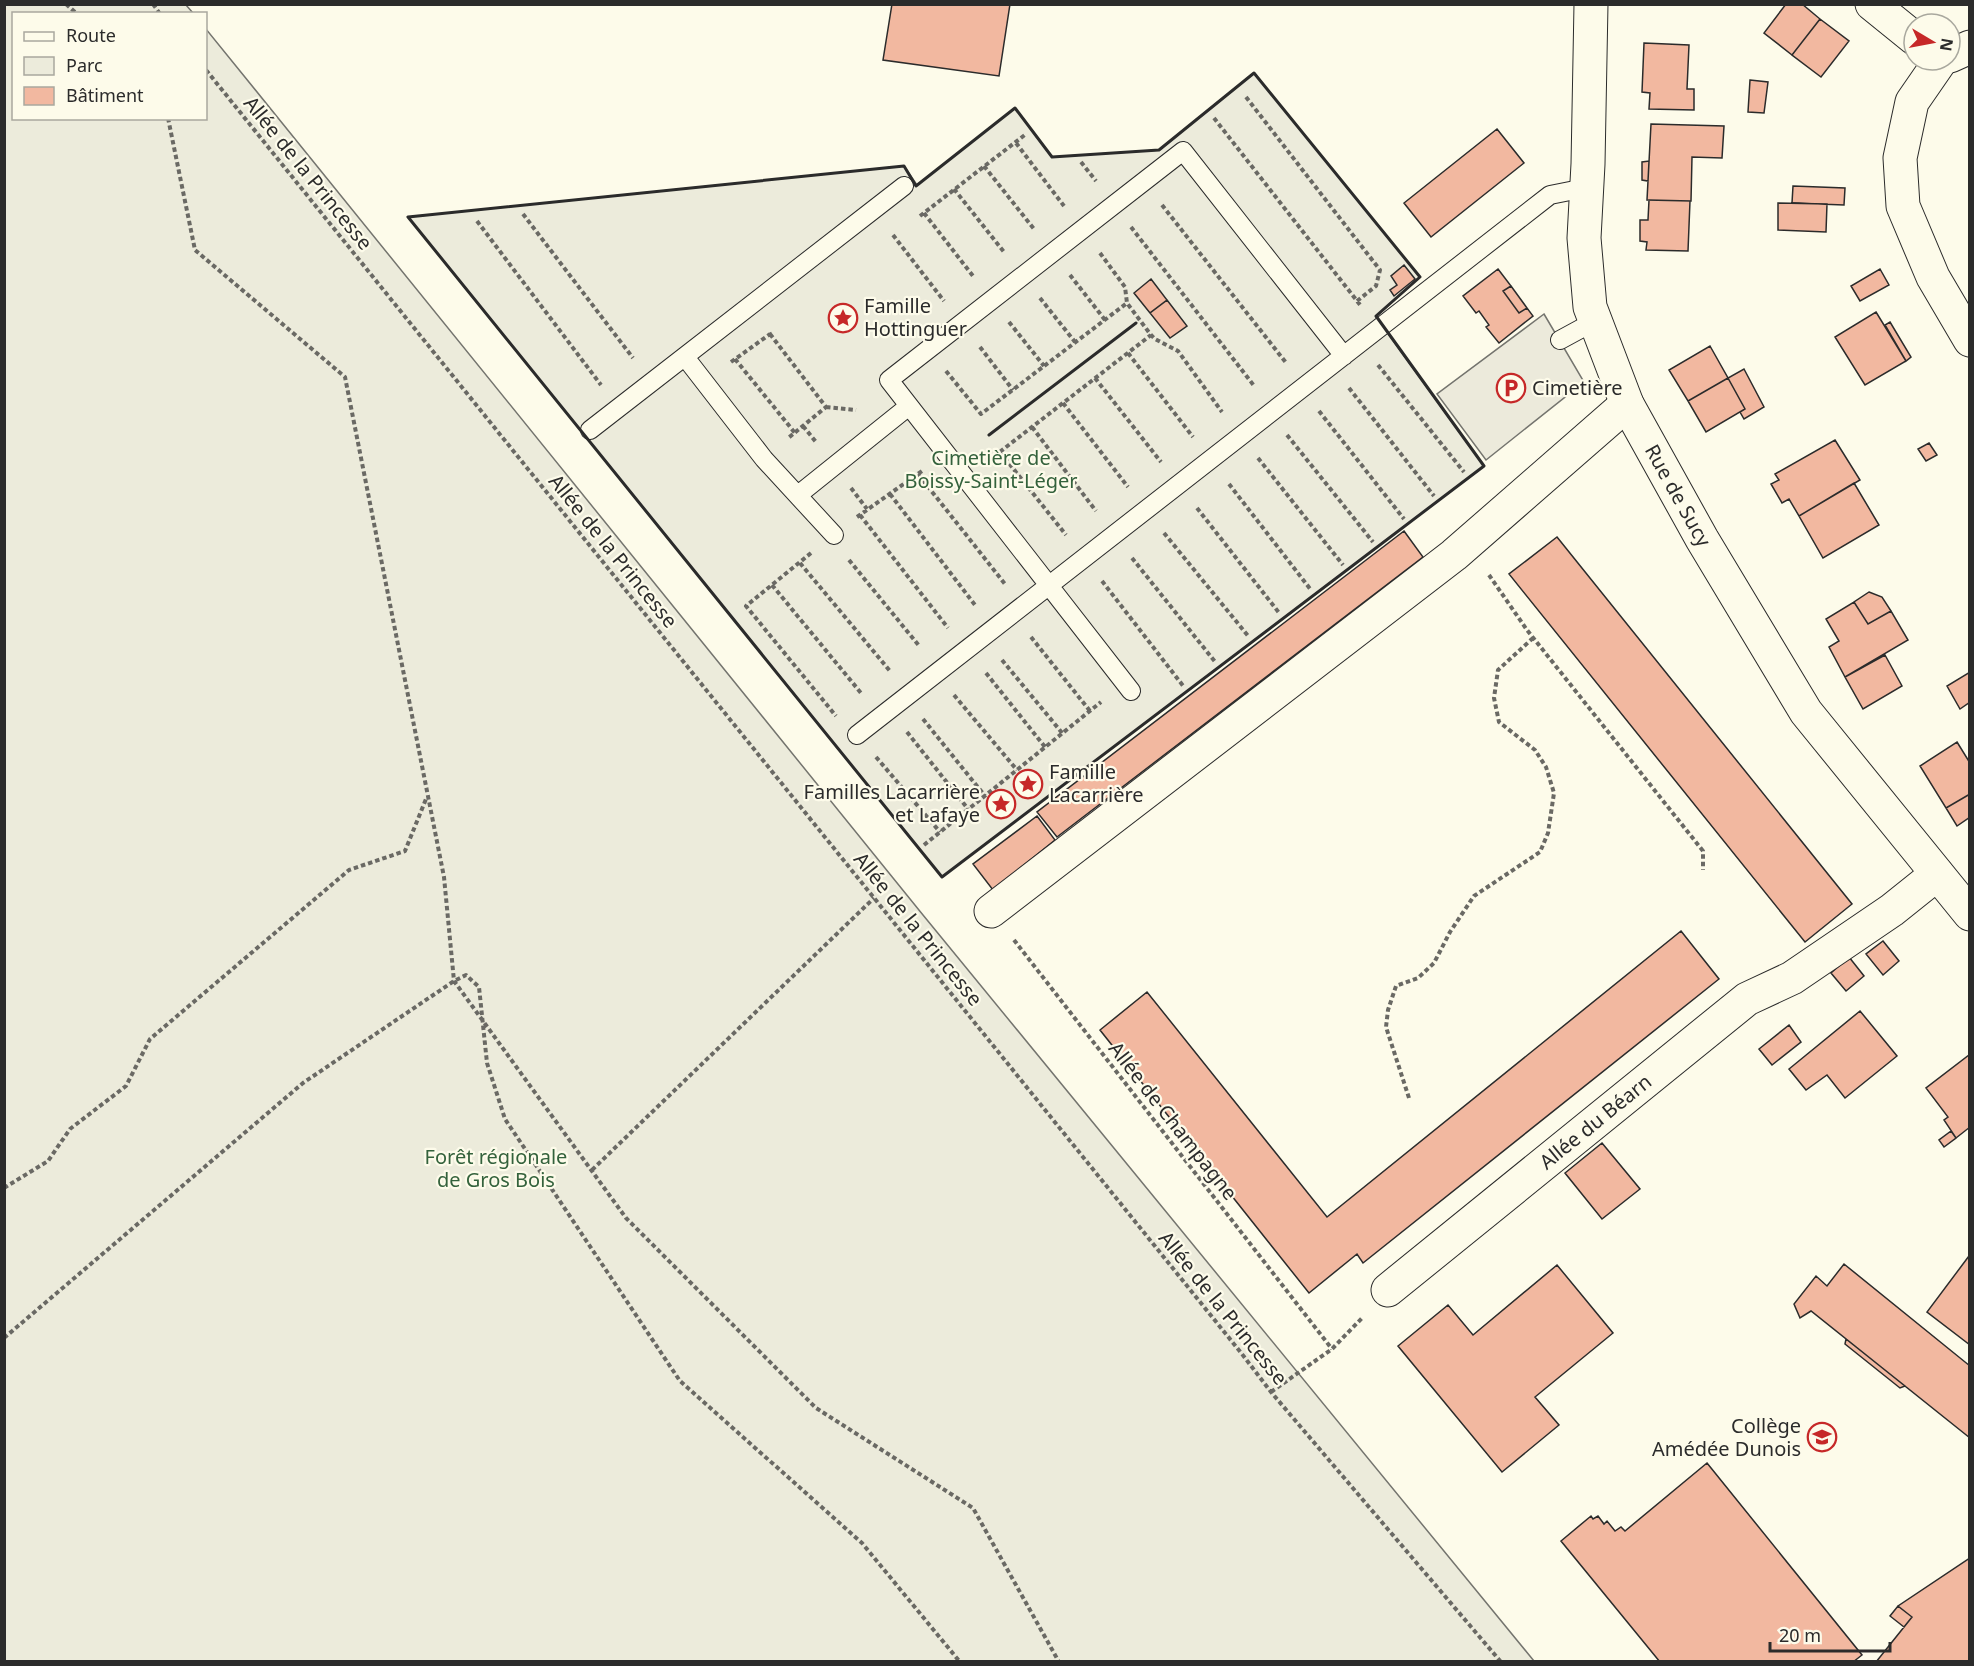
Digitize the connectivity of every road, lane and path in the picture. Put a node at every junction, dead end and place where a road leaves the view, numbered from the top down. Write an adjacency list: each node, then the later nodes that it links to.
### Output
1 (1591, 4): 14 (street, Rue de Sucy)
2 (1872, 4): 3 (street)
3 (1902, 28)
4 (207, 71): 81 (path, Allée de la Princesse)
5 (1933, 72): 29 (street)
6 (1246, 97): 22 (path)
7 (1214, 118): 22 (path)
8 (168, 120): 84 (path)
9 (1026, 134): 10 (path)
10 (1016, 142): 17 (path); 20 (path)
11 (1081, 162): 15 (path)
12 (1144, 182): 15 (lane); 34 (lane); 36 (path)
13 (904, 186): 32 (lane)
14 (1585, 188): 24 (street, Rue de Sucy); 25 (lane)
15 (1114, 205): 20 (lane); 40 (path)
16 (523, 214): 35 (path)
17 (916, 218)
18 (477, 221): 39 (path)
19 (901, 229): 21 (path)
20 (1082, 230): 23 (path); 31 (lane)
21 (885, 242)
22 (1357, 301): 25 (path)
23 (1127, 303): 27 (path); 31 (path)
24 (1595, 321): 28 (lane); 37 (street, Rue de Sucy)
25 (1379, 329): 30 (lane)
26 (770, 333): 42 (path)
27 (1151, 335): 43 (path); 46 (path)
28 (1560, 340)
29 (1970, 340)
30 (1360, 343): 34 (lane); 47 (path)
31 (928, 349): 38 (lane)
32 (685, 357): 35 (lane); 45 (lane)
33 (735, 359): 42 (path)
34 (1338, 361): 36 (lane); 51 (path)
35 (652, 382): 39 (lane)
36 (1303, 388): 40 (lane); 53 (path)
37 (1628, 404): 54 (street); 80 (street, Rue de Sucy)
38 (909, 406): 44 (lane); 50 (lane)
39 (619, 408): 41 (lane)
40 (1272, 412): 43 (lane); 56 (path)
41 (590, 430)
42 (795, 433): 45 (path)
43 (1240, 437): 58 (path); 60 (lane)
44 (947, 454): 48 (path); 60 (lane)
45 (764, 459): 50 (lane)
46 (984, 464)
47 (1464, 472)
48 (918, 474): 49 (path); 61 (path)
49 (890, 494): 52 (path); 62 (path)
50 (798, 495): 55 (lane)
51 (1434, 496)
52 (860, 515): 55 (path); 64 (path)
53 (1404, 519)
54 (1479, 533): 63 (path); 82 (street)
55 (832, 536): 57 (path); 65 (path)
56 (1373, 542)
57 (800, 563): 59 (path); 67 (path)
58 (1343, 566)
59 (772, 585): 69 (path); 71 (path)
60 (1049, 585): 61 (lane); 66 (lane)
61 (1018, 610): 62 (lane); 68 (path)
62 (988, 633): 64 (lane); 70 (path)
63 (1533, 638): 79 (path); 86 (path)
64 (966, 650): 65 (lane); 72 (path)
65 (938, 672): 67 (lane); 73 (path)
66 (1128, 687): 68 (path)
67 (907, 696): 69 (lane); 74 (path)
68 (1090, 711): 70 (path)
69 (885, 713): 71 (lane); 76 (path)
70 (1063, 734): 72 (path)
71 (858, 735): 77 (path)
72 (1045, 747): 73 (path)
73 (1017, 770): 74 (path)
74 (985, 796): 76 (path)
75 (426, 799): 88 (path)
76 (968, 809): 77 (path)
77 (940, 832): 78 (path)
78 (924, 845)
79 (1703, 870)
80 (1937, 874): 83 (street, Rue de Sucy); 89 (street, Allée du Béarn)
81 (874, 898): 87 (path); 92 (path, Allée de la Princesse)
82 (991, 911): 91 (path, Allée de Champagne)
83 (1970, 914)
84 (454, 981): 85 (path); 85 (path); 90 (path)
85 (483, 1021): 87 (path); 93 (path)
86 (1409, 1098)
87 (591, 1170): 94 (path)
88 (4, 1188)
89 (1388, 1290): 91 (path)
90 (4, 1338)
91 (1332, 1349): 92 (path)
92 (1271, 1392): 95 (path, Allée de la Princesse)
93 (960, 1662)
94 (1059, 1662)
95 (1501, 1662)

